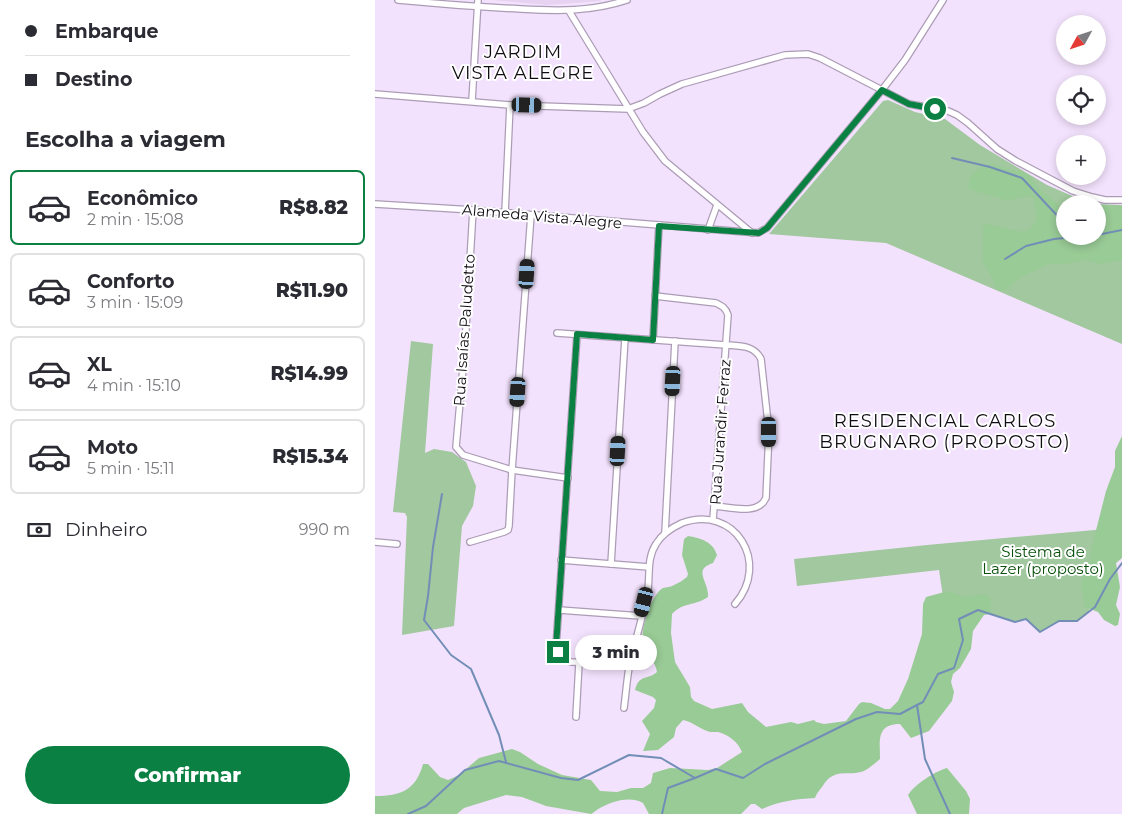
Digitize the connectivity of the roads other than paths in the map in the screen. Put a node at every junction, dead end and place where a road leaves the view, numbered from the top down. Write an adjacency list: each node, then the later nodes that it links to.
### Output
1 (399, 0): 5 (street)
2 (479, 0): 5 (street)
3 (627, 0): 6 (street)
4 (943, 0): 7 (street)
5 (478, 7): 6 (street); 9 (street)
6 (569, 11): 11 (street)
7 (882, 90): 11 (street); 12 (street); 20 (street)
8 (375, 94): 9 (street)
9 (472, 101): 10 (street)
10 (510, 105): 11 (street); 16 (street)
11 (628, 109): 14 (street)
12 (1122, 200)
13 (375, 204): 15 (street, Alameda Vista Alegre)
14 (717, 205): 19 (street); 20 (street)
15 (473, 210): 16 (street, Alameda Vista Alegre); 28 (street, Rua Isaías Paludetto)
16 (505, 213): 17 (street, Alameda Vista Alegre)
17 (531, 215): 18 (street, Alameda Vista Alegre); 28 (street)
18 (659, 226): 19 (street, Alameda Vista Alegre); 21 (street)
19 (708, 230): 20 (street, Alameda Vista Alegre)
20 (752, 233)
21 (655, 296): 25 (street); 27 (street, Rua Jurandir Ferraz)
22 (557, 333): 23 (street)
23 (577, 334): 24 (street); 29 (street)
24 (625, 338): 25 (street); 37 (street)
25 (653, 340): 26 (street)
26 (675, 341): 27 (street); 32 (street)
27 (726, 344): 30 (street, Rua Jurandir Ferraz); 30 (street)
28 (512, 470): 29 (street); 34 (street)
29 (568, 478): 36 (street)
30 (714, 506): 31 (street, Rua Jurandir Ferraz)
31 (713, 520): 32 (street); 39 (street)
32 (665, 533): 38 (street)
33 (375, 542): 35 (street)
34 (470, 542)
35 (397, 544)
36 (561, 560): 37 (street); 40 (street)
37 (611, 564): 38 (street)
38 (649, 567): 41 (street)
39 (735, 604)
40 (559, 610): 41 (street); 42 (street)
41 (641, 616): 43 (street)
42 (579, 663): 43 (street); 45 (street)
43 (630, 663): 44 (street)
44 (624, 708)
45 (576, 717)

